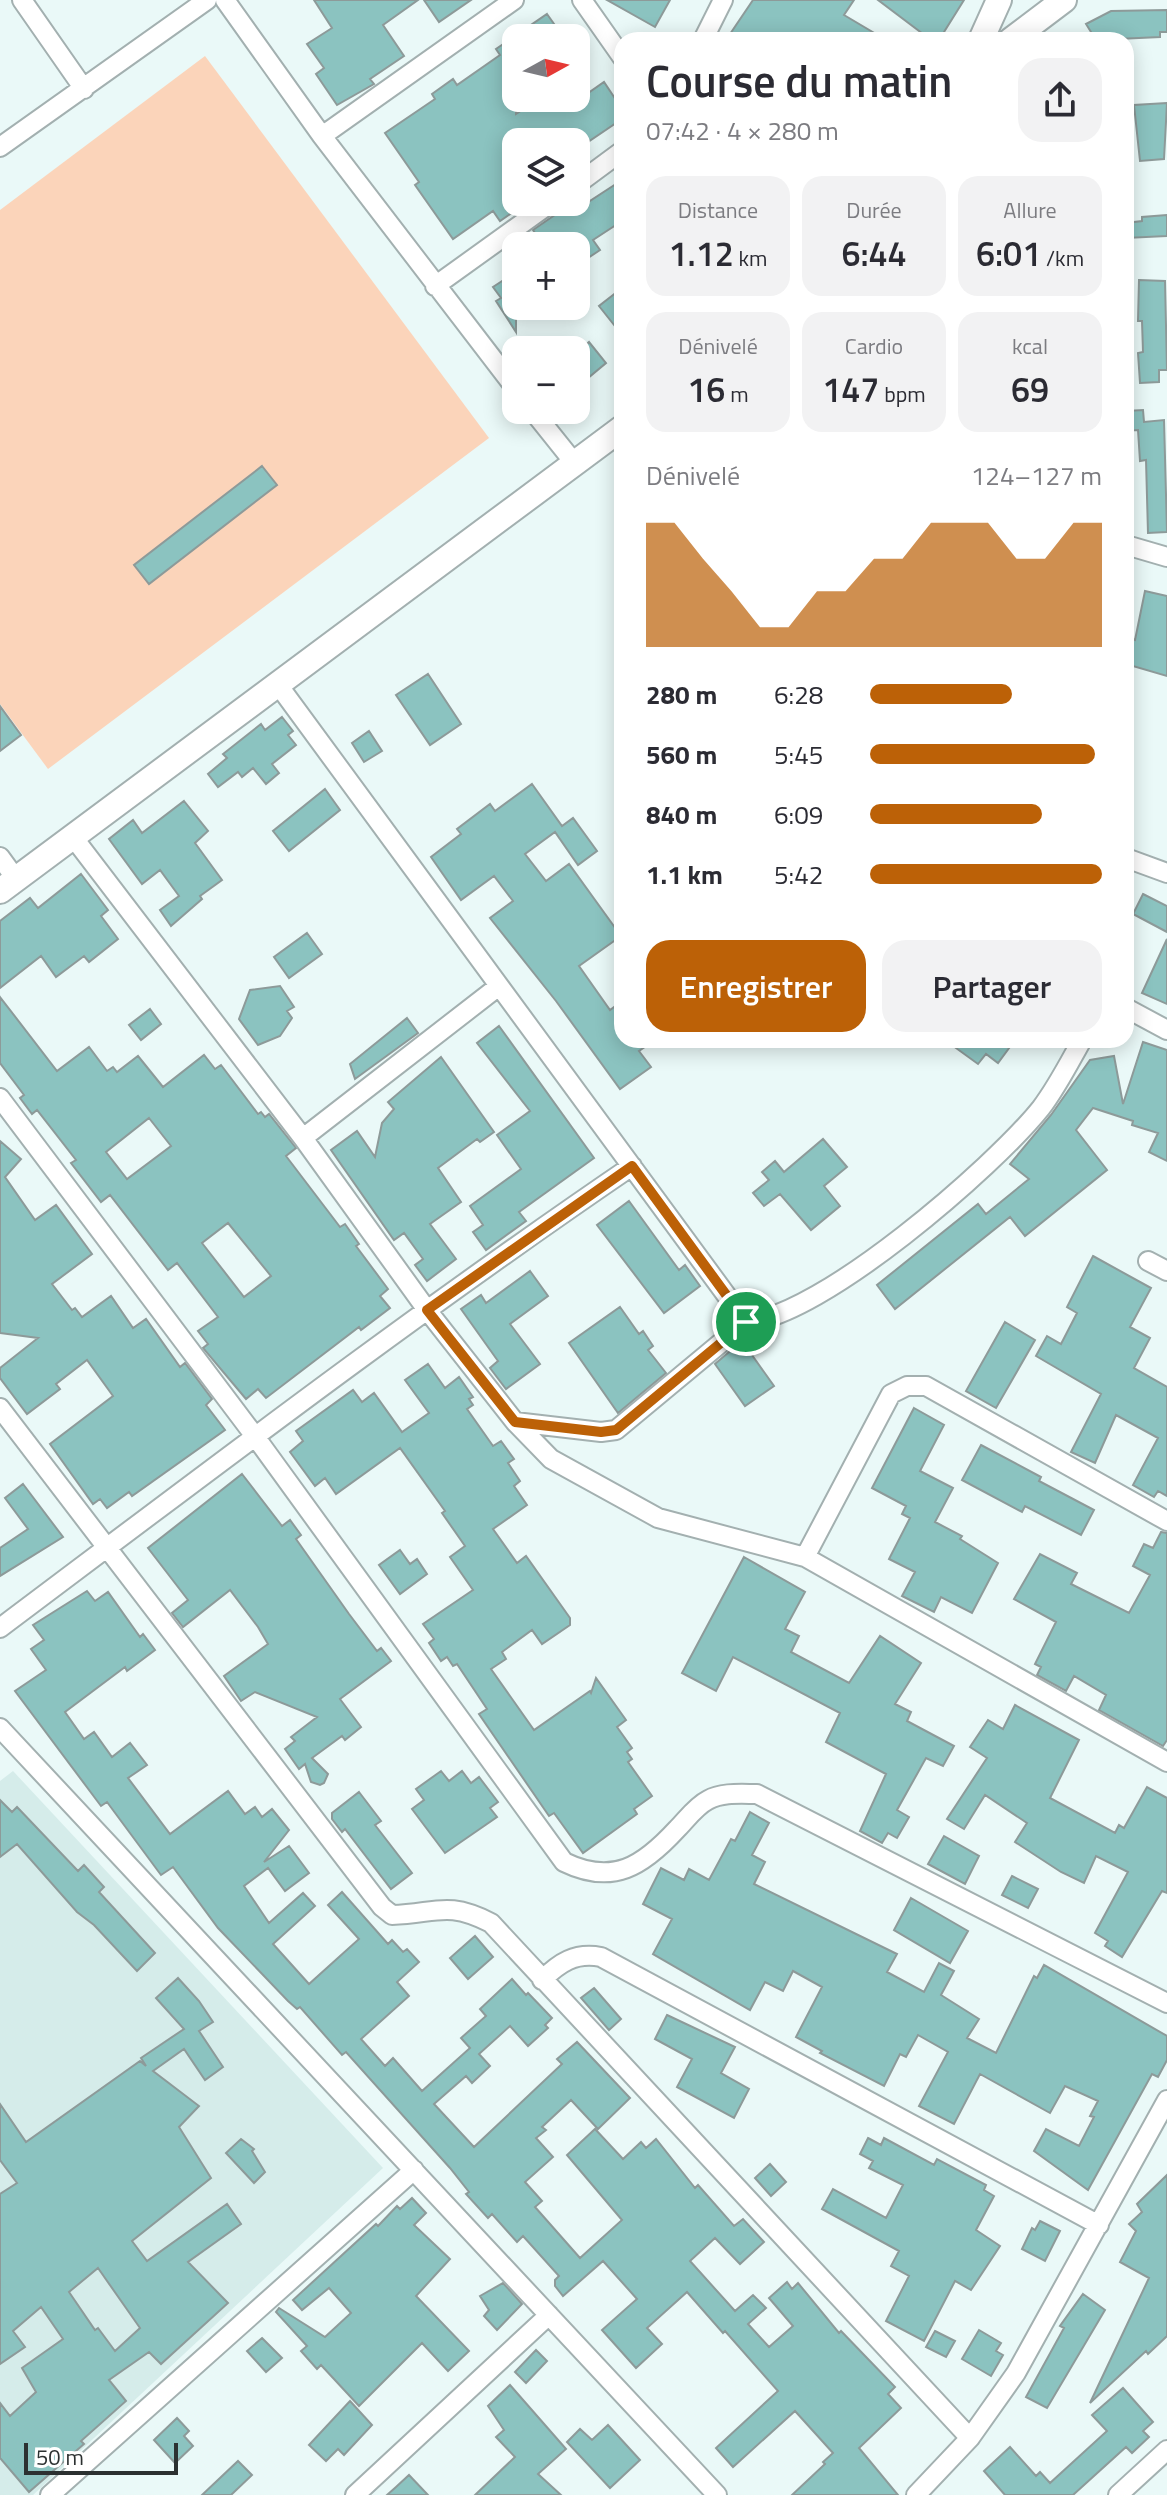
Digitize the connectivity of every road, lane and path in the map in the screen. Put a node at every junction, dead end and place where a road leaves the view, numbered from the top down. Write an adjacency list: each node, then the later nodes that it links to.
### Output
1 (22, 0): 13 (street)
2 (207, 0): 13 (street)
3 (225, 0): 14 (street)
4 (514, 0): 14 (street)
5 (582, 0): 12 (street)
6 (723, 0): 9 (street)
7 (999, 0): 10 (main road)
8 (1064, 0): 11 (main road)
9 (707, 32)
10 (985, 32)
11 (1022, 32)
12 (614, 46)
13 (84, 89): 15 (street)
14 (322, 136): 19 (street)
15 (0, 147)
16 (614, 157): 17 (street)
17 (590, 175)
18 (532, 216): 19 (street)
19 (435, 286): 20 (street)
20 (502, 371)
21 (543, 424): 23 (street)
22 (614, 434): 23 (main road)
23 (576, 465): 26 (main road)
24 (1134, 547): 25 (street)
25 (1167, 557)
26 (279, 686): 27 (main road); 32 (street)
27 (73, 837): 31 (main road); 37 (street)
28 (0, 857): 31 (street)
29 (1134, 861): 30 (street)
30 (1167, 873)
31 (8, 885)
32 (499, 986): 37 (street); 38 (street)
33 (1134, 1012): 34 (street)
34 (1167, 1030)
35 (1077, 1048): 42 (street)
36 (0, 1098): 45 (street)
37 (303, 1138): 41 (street)
38 (632, 1166): 41 (street); 42 (street)
39 (1148, 1261): 40 (street)
40 (1167, 1271)
41 (427, 1310): 44 (street); 45 (street)
42 (746, 1322): 44 (street)
43 (0, 1408): 47 (street)
44 (515, 1422): 48 (street)
45 (254, 1435): 47 (street); 53 (street)
46 (1167, 1521): 48 (street)
47 (105, 1549): 49 (street); 52 (street)
48 (805, 1557): 51 (street)
49 (0, 1628)
50 (3, 1738): 55 (street)
51 (1167, 1762)
52 (542, 1980): 56 (street); 58 (street)
53 (1167, 2003)
54 (1167, 2100): 56 (street)
55 (414, 2170): 57 (street); 61 (street)
56 (1099, 2225): 58 (street)
57 (549, 2315): 60 (street); 62 (street)
58 (970, 2438): 63 (street)
59 (1167, 2450): 64 (street)
60 (704, 2491)
61 (50, 2495)
62 (355, 2495)
63 (916, 2495)
64 (1118, 2495)

